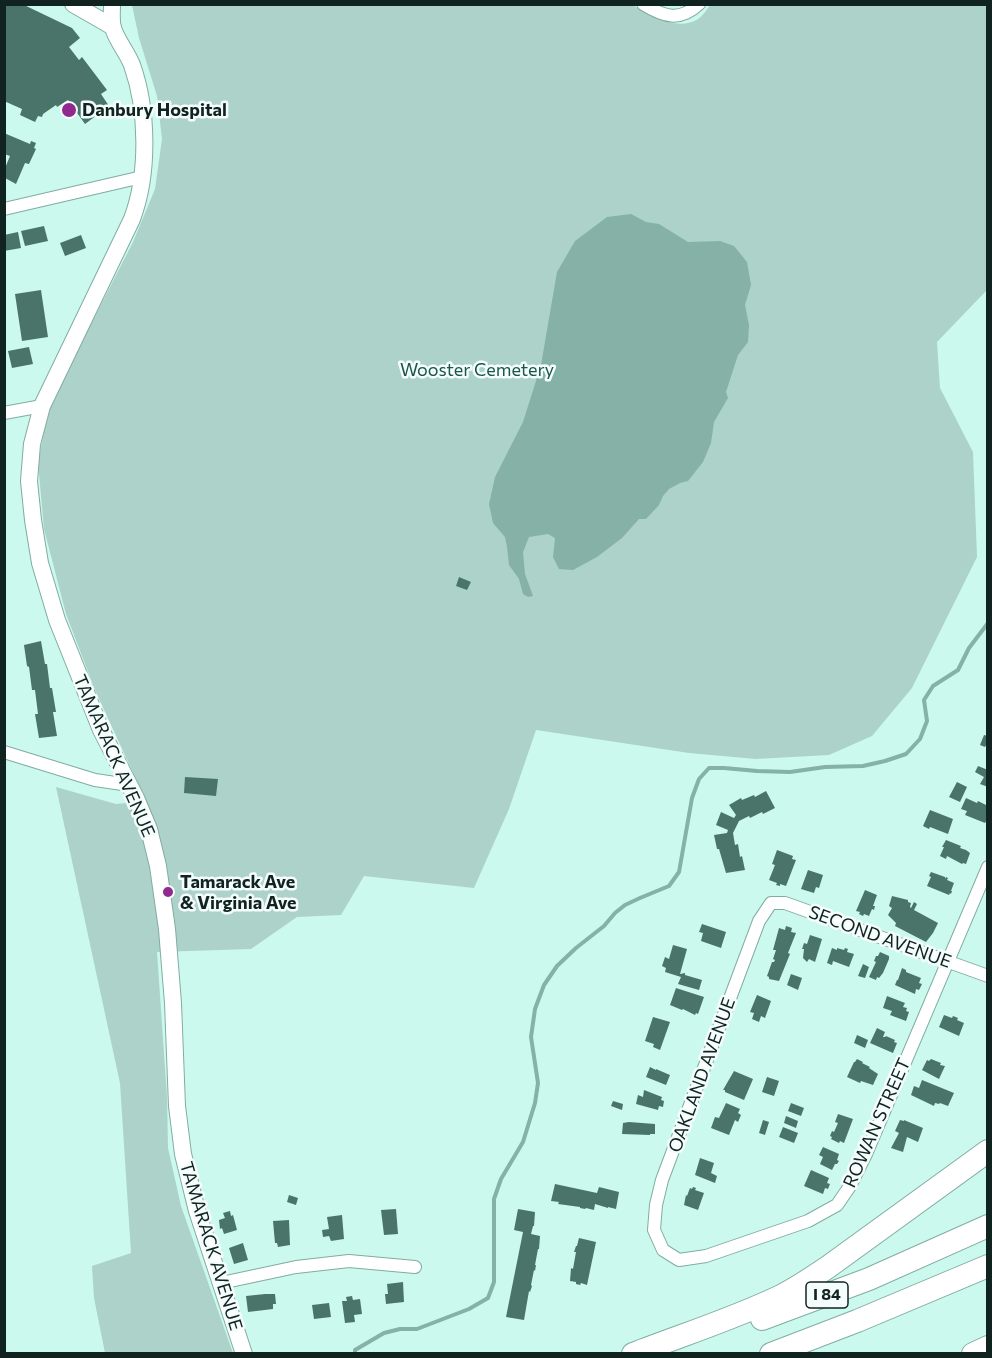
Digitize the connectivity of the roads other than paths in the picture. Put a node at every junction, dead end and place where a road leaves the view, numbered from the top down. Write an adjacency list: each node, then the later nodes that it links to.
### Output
1 (73, 4): 5 (street)
2 (112, 4): 5 (street)
3 (643, 4): 4 (street)
4 (699, 4)
5 (113, 27): 6 (street, TAMARACK AVENUE)
6 (142, 177): 7 (street); 8 (street, TAMARACK AVENUE)
7 (4, 209)
8 (42, 406): 9 (street); 11 (street, TAMARACK AVENUE)
9 (4, 413)
10 (4, 752): 11 (street)
11 (129, 785): 21 (street, TAMARACK AVENUE)
12 (987, 867): 14 (street, ROWAN STREET)
13 (771, 903): 14 (street, SECOND AVENUE); 18 (street, OAKLAND AVENUE)
14 (947, 961): 15 (street, SECOND AVENUE); 18 (street, ROWAN STREET)
15 (987, 976)
16 (987, 1151): 24 (highway)
17 (987, 1226): 25 (highway, I 84)
18 (663, 1250)
19 (415, 1267): 21 (street)
20 (982, 1268): 26 (highway, I 84)
21 (221, 1283): 23 (street, TAMARACK AVENUE)
22 (987, 1347): 27 (highway)
23 (244, 1353)
24 (633, 1353)
25 (661, 1353)
26 (771, 1353)
27 (973, 1353)

